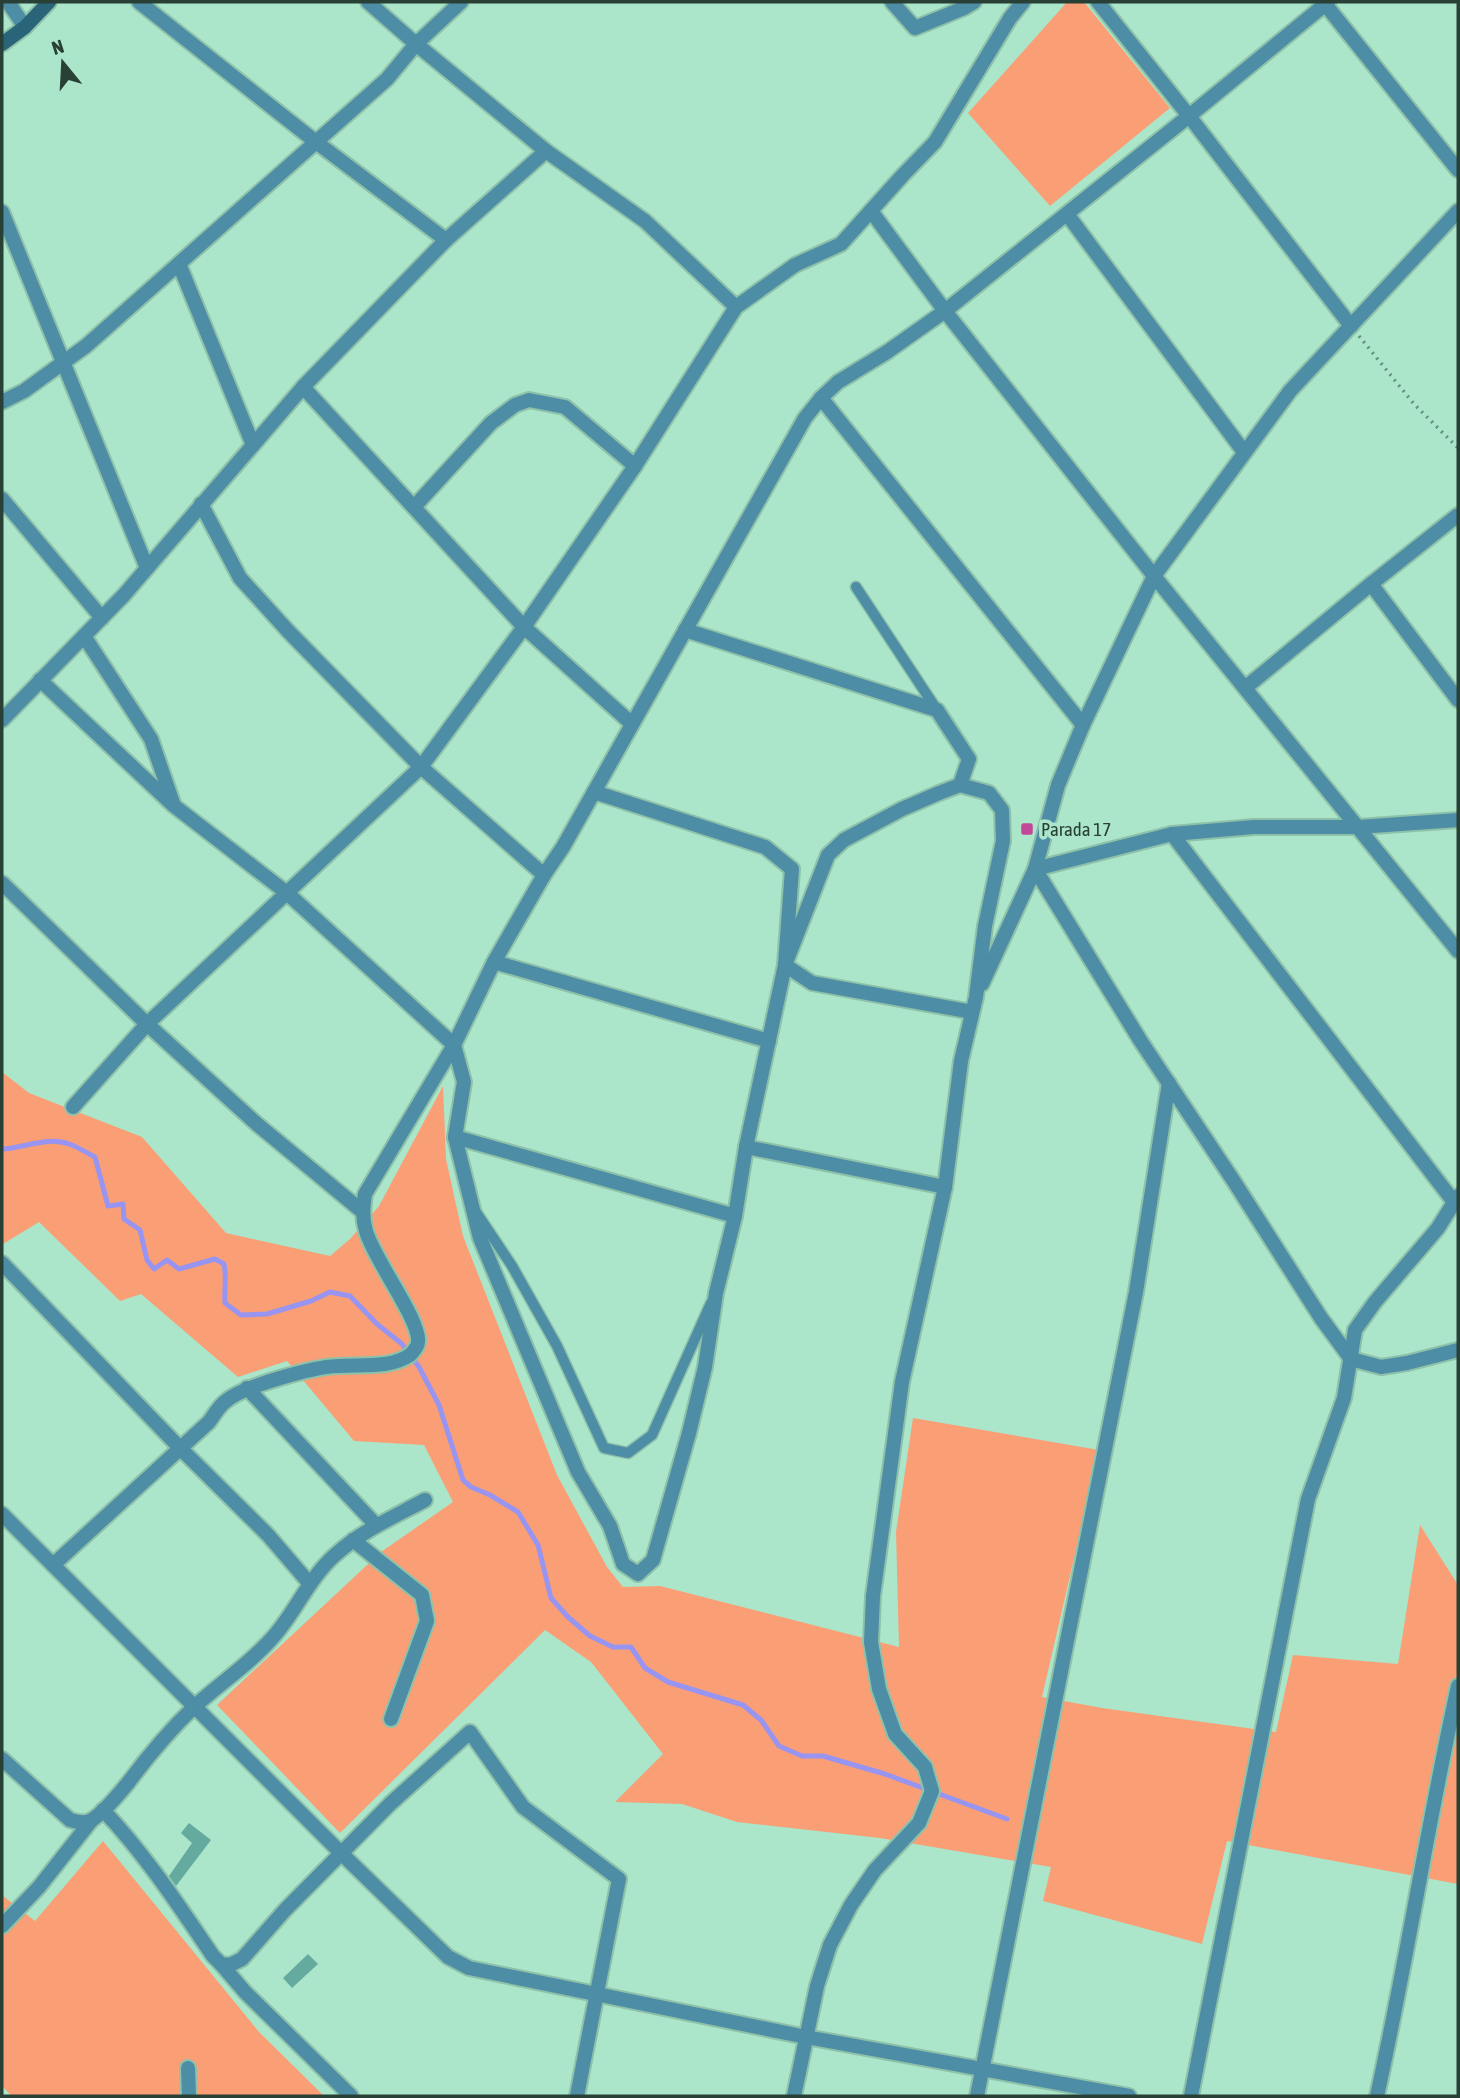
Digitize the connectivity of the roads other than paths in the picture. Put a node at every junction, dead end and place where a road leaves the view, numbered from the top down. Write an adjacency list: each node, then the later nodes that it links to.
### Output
1 (8, 2): 11 (street)
2 (50, 2): 11 (street)
3 (139, 2): 15 (street)
4 (368, 2): 13 (street)
5 (461, 2): 13 (street)
6 (892, 2): 7 (street)
7 (974, 2)
8 (1023, 2): 18 (street)
9 (1098, 2): 14 (street)
10 (1326, 3): 14 (street); 17 (street)
11 (25, 27): 12 (street)
12 (2, 44)
13 (416, 44): 15 (street); 16 (street)
14 (1189, 116): 21 (street); 26 (street)
15 (316, 142): 22 (street); 23 (street)
16 (546, 151): 22 (street); 24 (street)
17 (1458, 170)
18 (871, 211): 24 (street); 25 (street)
19 (1458, 211): 26 (street)
20 (2, 212): 27 (street)
21 (1067, 214): 25 (street); 32 (street)
22 (446, 240): 28 (street)
23 (179, 264): 27 (street); 31 (street)
24 (736, 307): 33 (street)
25 (945, 311): 29 (street); 39 (street)
26 (1351, 326): 32 (street)
27 (64, 363): 30 (street); 38 (street)
28 (303, 387): 31 (street); 36 (street)
29 (821, 398): 44 (street); 52 (street)
30 (2, 402)
31 (253, 445): 35 (street)
32 (1244, 452): 39 (street)
33 (635, 466): 36 (street); 43 (street)
34 (2, 499): 42 (street)
35 (201, 504): 38 (street); 53 (street)
36 (414, 507): 43 (street)
37 (1458, 515): 40 (street)
38 (147, 568): 42 (street)
39 (1154, 576): 47 (street); 52 (street)
40 (1371, 584): 47 (street); 48 (street)
41 (856, 587): 49 (lane)
42 (102, 618): 45 (street)
43 (524, 626): 51 (street); 53 (street)
44 (685, 631): 49 (street); 51 (street)
45 (84, 636): 46 (street); 56 (street)
46 (40, 680): 50 (street); 56 (street)
47 (1245, 688): 58 (street)
48 (1458, 700)
49 (937, 710): 54 (street)
50 (2, 720)
51 (632, 724): 55 (street)
52 (1083, 725): 60 (street)
53 (421, 767): 61 (street); 63 (street)
54 (960, 785): 66 (street); 67 (street)
55 (594, 792): 61 (street); 66 (street)
56 (173, 805): 63 (street)
57 (1458, 820): 58 (street)
58 (1358, 827): 59 (street); 64 (street)
59 (1172, 834): 60 (street); 77 (street)
60 (1035, 869): 67 (street); 72 (street)
61 (544, 875): 65 (street)
62 (2, 883): 69 (street)
63 (287, 893): 69 (street); 71 (street)
64 (1458, 951)
65 (494, 962): 70 (street); 71 (street)
66 (785, 965): 68 (street); 70 (street)
67 (976, 997): 68 (street)
68 (972, 1012): 76 (street)
69 (147, 1024): 73 (street); 79 (street)
70 (769, 1041): 75 (street)
71 (454, 1045): 74 (street); 79 (street)
72 (1169, 1083): 84 (street); 105 (street)
73 (73, 1107)
74 (455, 1137): 78 (street); 80 (street)
75 (746, 1147): 76 (street); 80 (street)
76 (945, 1186): 103 (street)
77 (1456, 1199): 84 (street)
78 (472, 1206): 82 (lane); 82 (street)
79 (363, 1212): 85 (street)
80 (735, 1216): 82 (street)
81 (3, 1266): 86 (street)
82 (716, 1293)
83 (1458, 1350): 84 (street)
84 (1351, 1359): 112 (street)
85 (247, 1388): 86 (street); 89 (street)
86 (180, 1448): 91 (street); 92 (street)
87 (425, 1500): 89 (street)
88 (2, 1514): 91 (street)
89 (376, 1525): 90 (street)
90 (353, 1540): 92 (street); 95 (street)
91 (53, 1565): 94 (street)
92 (310, 1584): 94 (street)
93 (1458, 1686): 113 (street)
94 (195, 1707): 97 (street); 99 (street)
95 (391, 1719)
96 (2, 1759): 98 (street)
97 (103, 1810): 98 (street); 101 (street)
98 (91, 1821): 100 (street)
99 (342, 1854): 101 (street); 102 (street); 102 (street)
100 (2, 1926)
101 (221, 1964): 107 (street)
102 (597, 1994): 103 (street); 108 (street)
103 (806, 2037): 105 (street); 109 (street)
104 (188, 2068): 106 (street)
105 (982, 2068): 110 (street); 111 (street)
106 (189, 2096)
107 (351, 2096)
108 (578, 2096)
109 (794, 2096)
110 (977, 2096)
111 (1129, 2096)
112 (1191, 2096)
113 (1377, 2096)

